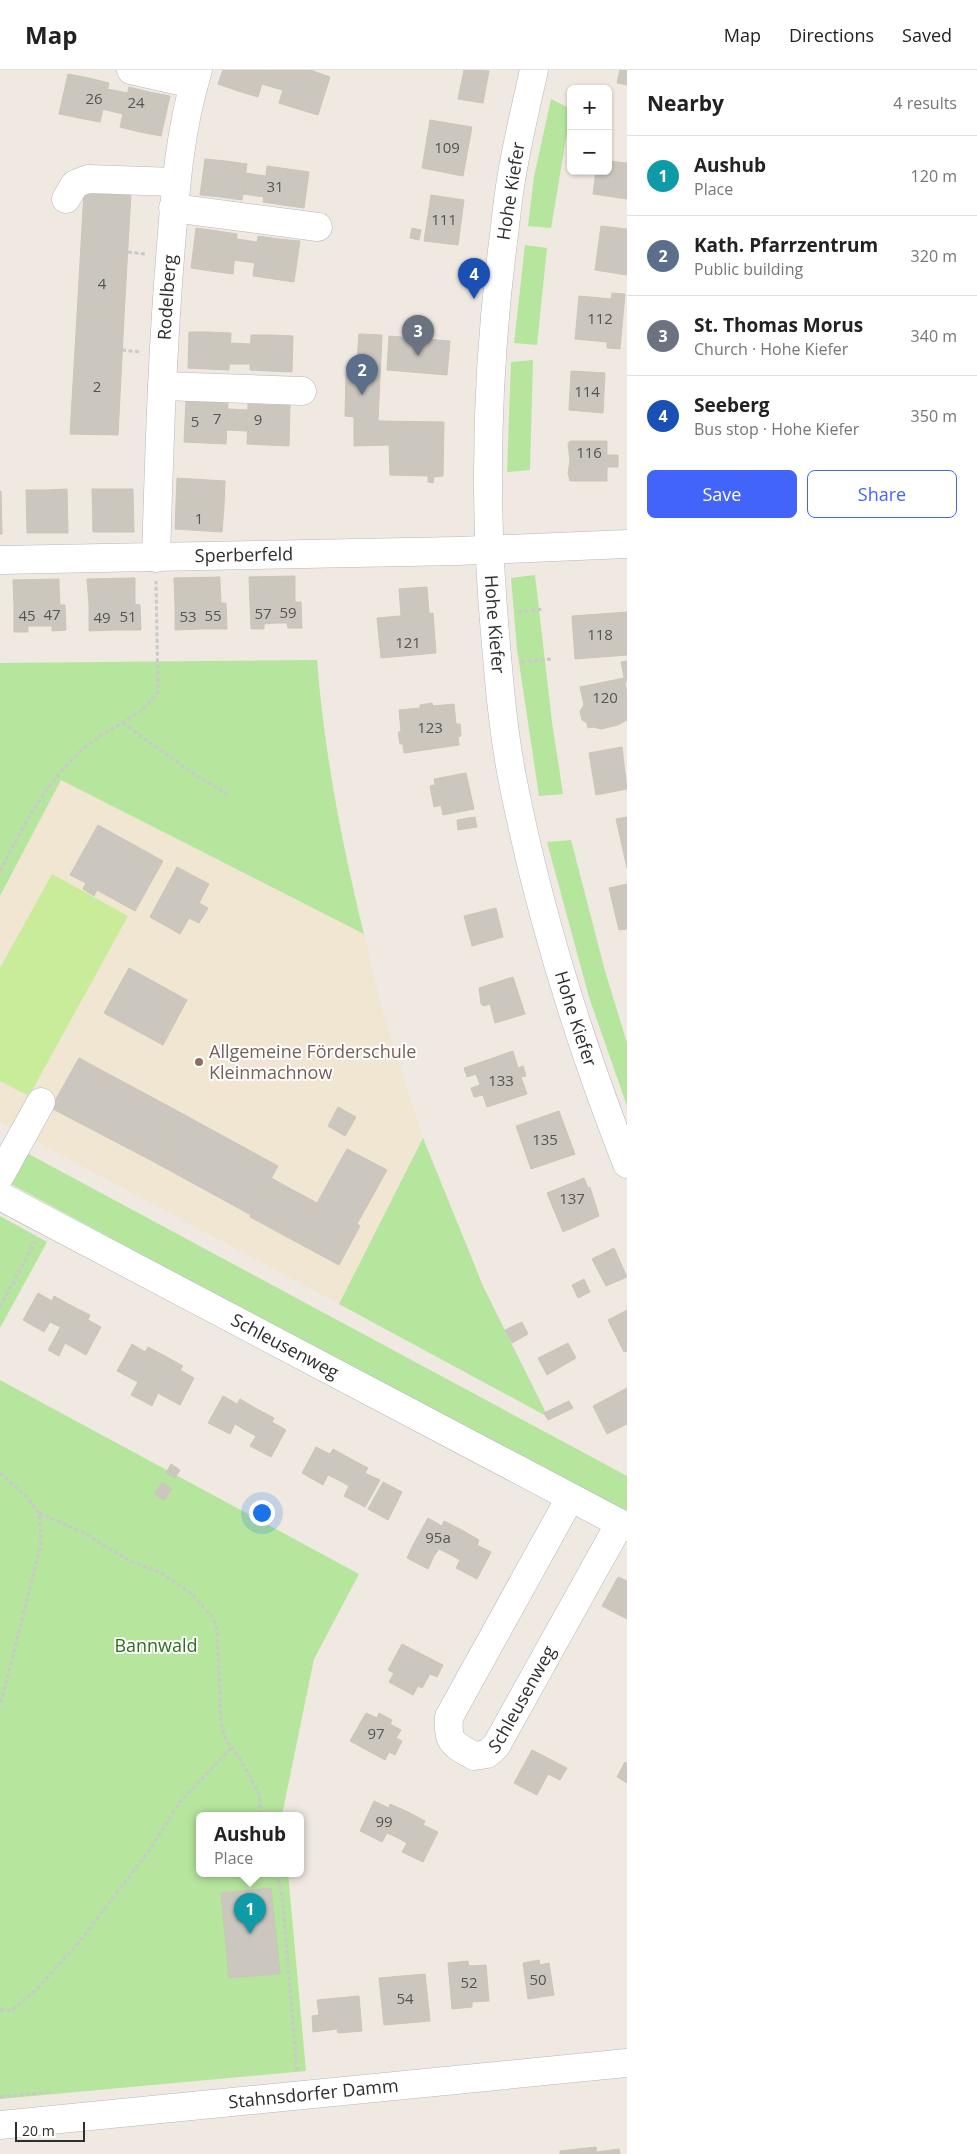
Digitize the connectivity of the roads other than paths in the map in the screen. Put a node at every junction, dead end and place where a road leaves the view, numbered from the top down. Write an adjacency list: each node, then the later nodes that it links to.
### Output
1 (131, 70): 3 (street, Rodelberg)
2 (534, 70): 10 (street, Hohe Kiefer)
3 (195, 77): 4 (street, Rodelberg)
4 (174, 195): 5 (street); 6 (street); 7 (street, Rodelberg)
5 (66, 199)
6 (318, 227)
7 (162, 386): 8 (street); 11 (street, Rodelberg)
8 (302, 391)
9 (627, 544): 10 (street, Sperberfeld)
10 (488, 550): 11 (street, Sperberfeld); 14 (street, Hohe Kiefer)
11 (156, 558): 12 (street, Sperberfeld)
12 (0, 560)
13 (41, 1102): 15 (street)
14 (627, 1164)
15 (0, 1176)
16 (0, 1196): 17 (street, Schleusenweg)
17 (570, 1498): 18 (street, Schleusenweg); 18 (street, Schleusenweg)
18 (624, 1525)
19 (627, 2064): 20 (street, Stahnsdorfer Damm)
20 (0, 2126)

